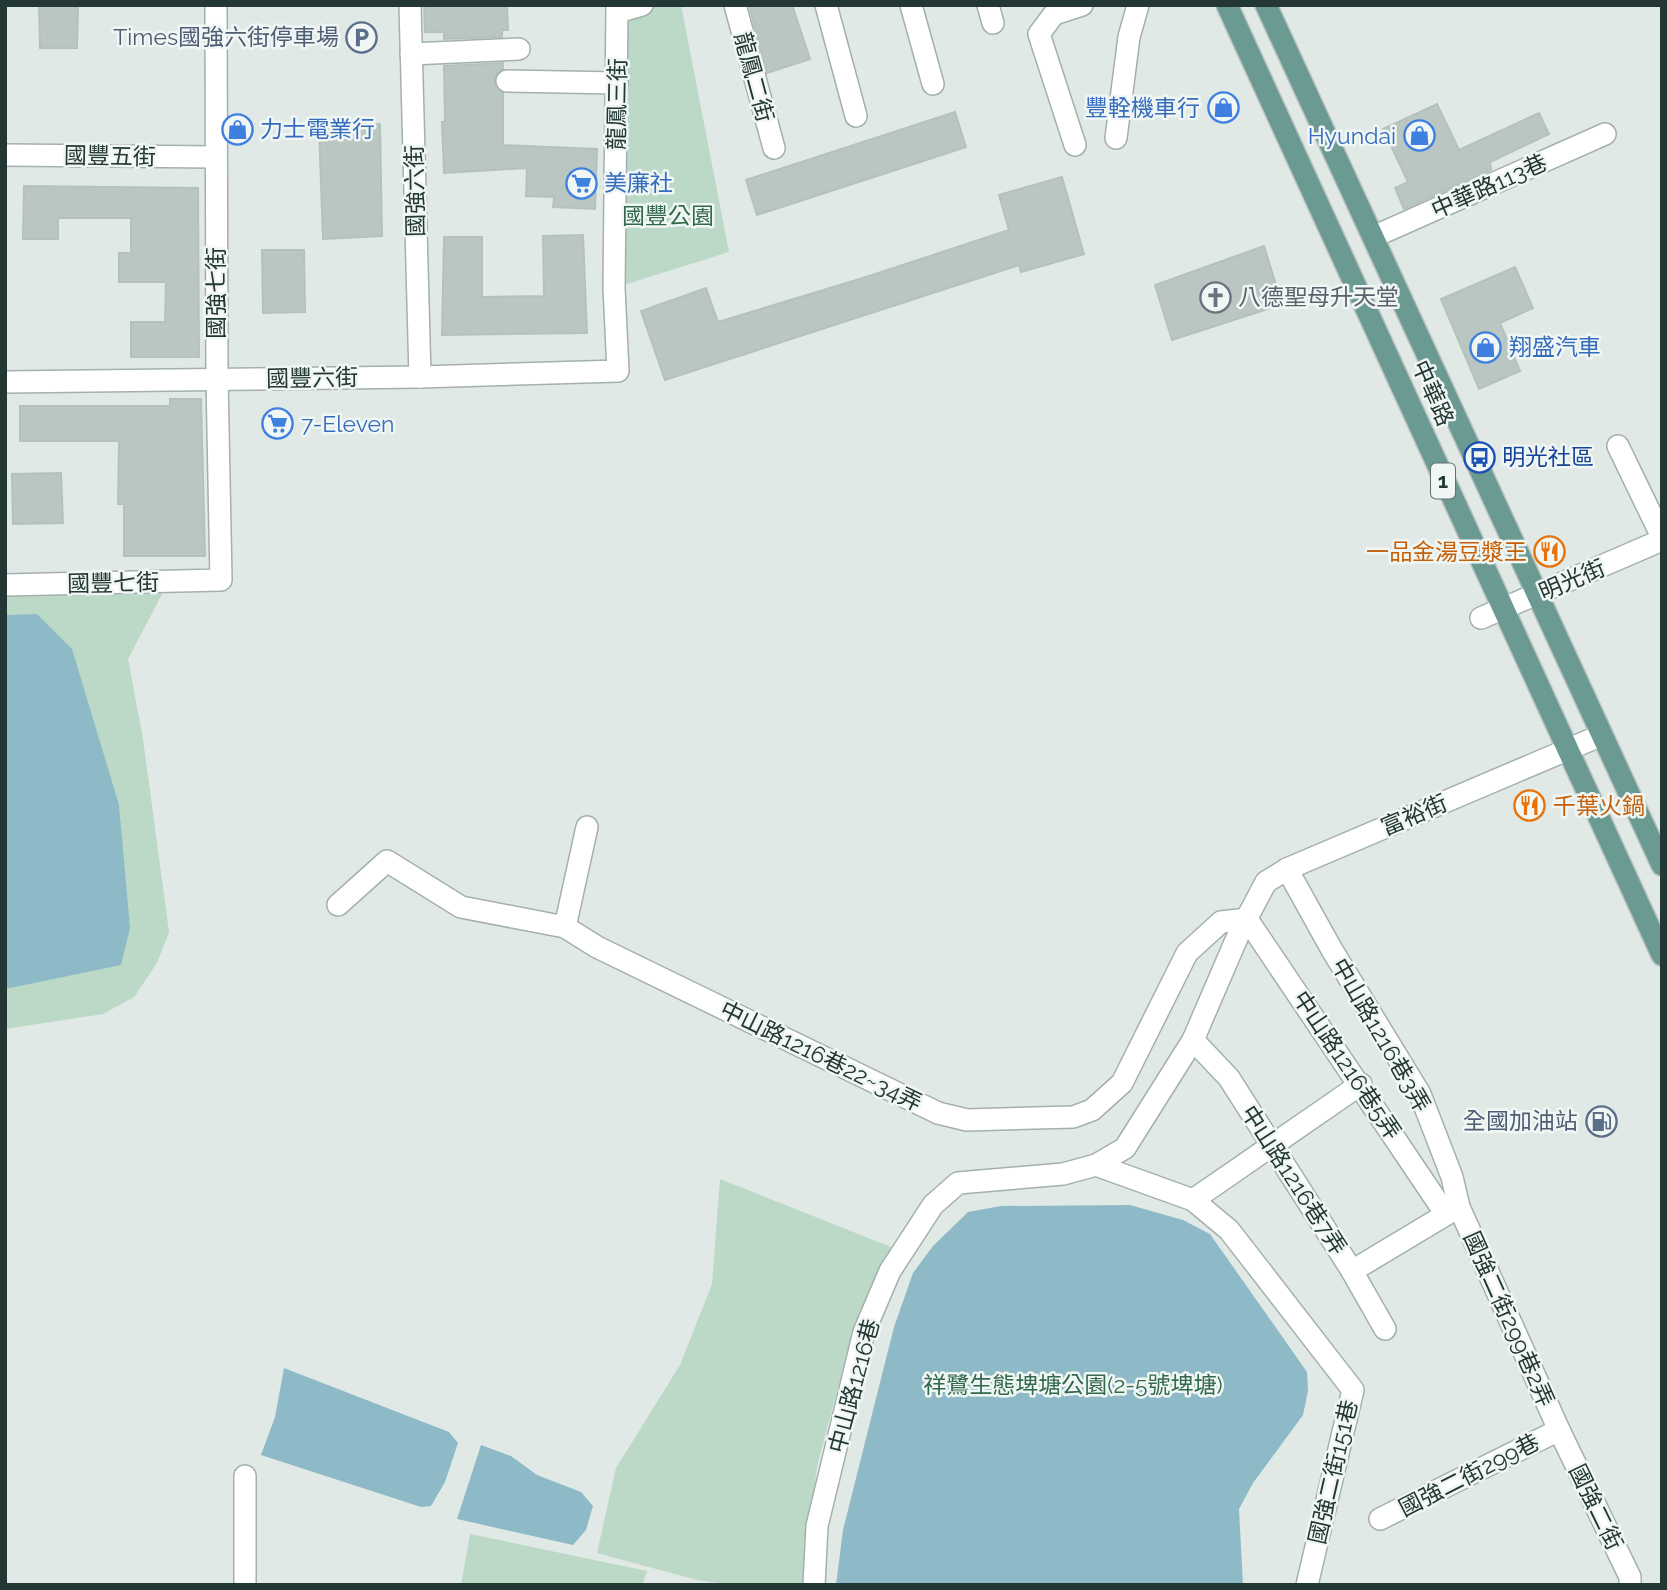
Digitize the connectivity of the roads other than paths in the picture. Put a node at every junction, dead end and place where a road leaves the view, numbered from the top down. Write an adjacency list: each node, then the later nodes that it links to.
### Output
1 (216, 5): 23 (street, 國強七街)
2 (410, 5): 13 (street, 國強六街)
3 (642, 5): 11 (street)
4 (735, 5): 21 (street, 龍鳳二街)
5 (826, 5): 17 (street)
6 (911, 5): 16 (street)
7 (1082, 5): 20 (street)
8 (1139, 5): 19 (street)
9 (1227, 5): 34 (main road, 中華路 / 1)
10 (1269, 6): 24 (main road, 中華路 / 1)
11 (618, 9): 15 (street, 龍鳳三街)
12 (519, 49): 13 (street)
13 (411, 54): 26 (street, 國強六街)
14 (507, 81): 15 (street)
15 (617, 83): 25 (street, 龍鳳三街)
16 (933, 84)
17 (856, 116)
18 (1605, 134): 24 (street, 中華路113巷)
19 (1116, 138)
20 (1075, 145)
21 (774, 148)
22 (5, 155): 23 (street, 國豐五街)
23 (216, 157): 27 (street, 國強七街)
24 (1373, 237): 33 (main road, 中華路 / 1)
25 (618, 371): 26 (street, 國豐六街)
26 (420, 377): 27 (street, 國豐六街)
27 (217, 379): 28 (street, 國豐六街); 31 (street, 國強七街)
28 (5, 382)
29 (1618, 446): 30 (street)
30 (1662, 539): 33 (street, 明光街)
31 (221, 580): 32 (street, 國豐七街)
32 (5, 585)
33 (1537, 594): 34 (street, 明光街); 36 (main road, 中華路 / 1)
34 (1502, 609): 35 (street, 明光街); 37 (main road, 中華路 / 1)
35 (1481, 618)
36 (1602, 735): 37 (street, 富裕街); 39 (main road, 中華路 / 1)
37 (1566, 750): 40 (street, 富裕街); 44 (main road, 中華路 / 1)
38 (587, 827): 43 (street)
39 (1662, 865)
40 (1287, 869): 42 (street, 富裕街); 50 (street, 中山路1216巷3弄)
41 (338, 905): 43 (street, 中山路1216巷22~34弄)
42 (1247, 919): 43 (street, 中山路1216巷22~34弄); 45 (street, 中山路1216巷); 46 (street, 中山路1216巷5弄)
43 (565, 927)
44 (1662, 955)
45 (1193, 1040): 47 (street, 中山路1216巷7弄); 48 (street, 中山路1216巷)
46 (1361, 1084): 47 (street); 50 (street, 中山路1216巷5弄)
47 (1271, 1146): 49 (street); 51 (street, 中山路1216巷7弄)
48 (1096, 1165): 49 (street); 58 (street, 中山路1216巷)
49 (1193, 1200): 59 (street, 國強二街151巷)
50 (1452, 1210): 51 (street); 53 (street, 國強二街299巷2弄)
51 (1352, 1271): 52 (street, 中山路1216巷7弄)
52 (1385, 1329)
53 (1559, 1430): 55 (street, 國強二街299巷); 56 (street, 國強二街)
54 (245, 1476): 57 (street)
55 (1380, 1519)
56 (1624, 1582)
57 (245, 1585)
58 (814, 1585)
59 (1307, 1585)

